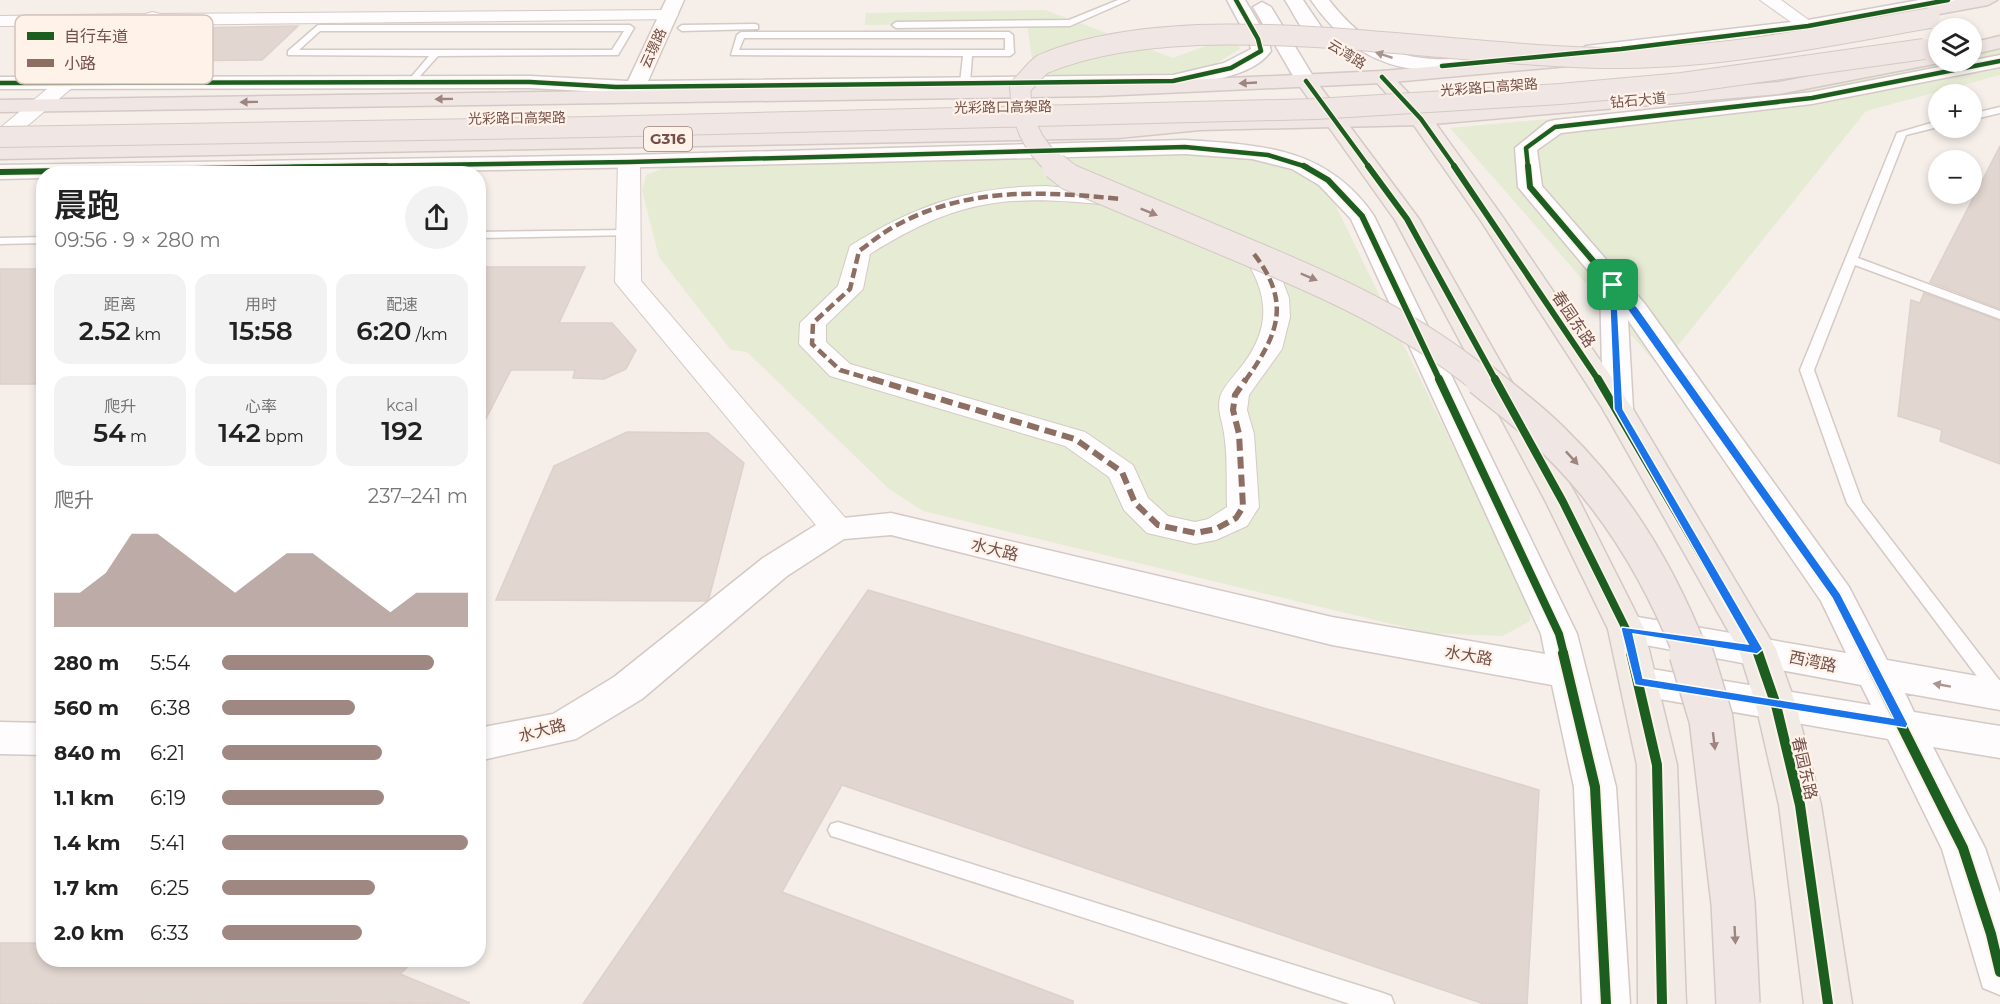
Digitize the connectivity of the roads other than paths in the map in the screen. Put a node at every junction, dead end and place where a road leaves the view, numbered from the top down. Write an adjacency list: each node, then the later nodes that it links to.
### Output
1 (175, 0): 13 (street)
2 (694, 0): 11 (street, 云璟路)
3 (1125, 0): 11 (lane)
4 (1236, 0): 37 (street)
5 (1258, 0): 34 (street)
6 (1294, 0): 33 (street, 云湾路)
7 (1320, 0): 28 (street, one-way to 7)
8 (1769, 0): 19 (street)
9 (1988, 0): 26 (highway)
10 (2000, 7): 14 (highway)
11 (675, 14): 15 (street); 40 (street, 云璟路)
12 (2000, 14): 16 (highway, 光彩路口高架路)
13 (156, 15)
14 (1973, 18)
15 (213, 19)
16 (1982, 19)
17 (0, 21): 18 (street)
18 (15, 21)
19 (1808, 26): 20 (street); 28 (street)
20 (1928, 31)
21 (2000, 32): 25 (highway)
22 (1928, 33): 88 (highway, one-way to 88, bridge)
23 (1928, 34): 48 (highway, 光彩路口高架路)
24 (1928, 35): 52 (highway, 光彩路口高架路, bridge)
25 (1982, 36)
26 (1780, 38): 28 (street); 33 (highway)
27 (1928, 40): 39 (highway, 钻石大道 / G316)
28 (1621, 49)
29 (1982, 52): 32 (highway)
30 (436, 53): 30 (lane); 35 (lane)
31 (968, 53): 31 (lane); 37 (lane)
32 (1999, 57): 44 (street)
33 (1382, 77): 34 (highway); 46 (main road, 春园东路)
34 (1306, 81): 40 (highway, one-way to 40); 47 (main road)
35 (412, 82): 36 (street); 40 (street)
36 (213, 83)
37 (965, 83): 40 (street)
38 (65, 84): 42 (street)
39 (1779, 88): 44 (street); 46 (highway, 钻石大道 / G316)
40 (639, 90): 42 (highway, one-way to 42)
41 (0, 106): 42 (highway)
42 (41, 106): 52 (street)
43 (2000, 110): 45 (lane)
44 (1691, 112): 67 (street)
45 (1982, 114)
46 (1421, 119): 47 (highway, 钻石大道 / G316); 69 (main road, 春园东路)
47 (1335, 122): 50 (highway, G316); 71 (main road)
48 (0, 125)
49 (1928, 126): 66 (lane)
50 (1065, 132): 51 (highway, G316); 53 (street)
51 (846, 136): 54 (highway, G316); 55 (street)
52 (0, 138)
53 (1185, 147): 55 (street); 73 (street)
54 (0, 152)
55 (707, 160): 56 (street)
56 (628, 162): 57 (street); 61 (street)
57 (486, 168)
58 (0, 172): 59 (street)
59 (36, 172)
60 (1120, 199): 65 (street)
61 (628, 233): 62 (lane); 70 (street)
62 (486, 235)
63 (36, 240): 64 (lane)
64 (0, 241)
65 (1254, 254)
66 (1851, 260): 68 (lane); 76 (lane)
67 (1613, 285): 69 (street); 74 (street)
68 (2000, 315)
69 (1618, 409): 72 (main road, 春园东路)
70 (836, 528): 73 (street, 水大路); 82 (street, 水大路)
71 (1626, 629): 72 (street, 西湾路); 75 (main road)
72 (1757, 649): 74 (street, 西湾路); 77 (main road, 春园东路)
73 (1568, 673): 86 (street)
74 (1876, 674): 76 (street, 西湾路, one-way to 74); 78 (street)
75 (1639, 682): 77 (street); 87 (main road)
76 (2000, 694)
77 (1776, 705): 78 (street); 89 (main road, 春园东路)
78 (1902, 724): 81 (street); 84 (street)
79 (0, 738): 80 (street)
80 (36, 739)
81 (2000, 741)
82 (486, 743)
83 (838, 830): 85 (lane)
84 (2000, 972)
85 (1383, 1004)
86 (1606, 1004)
87 (1662, 1004)
88 (1738, 1004)
89 (1828, 1004)

